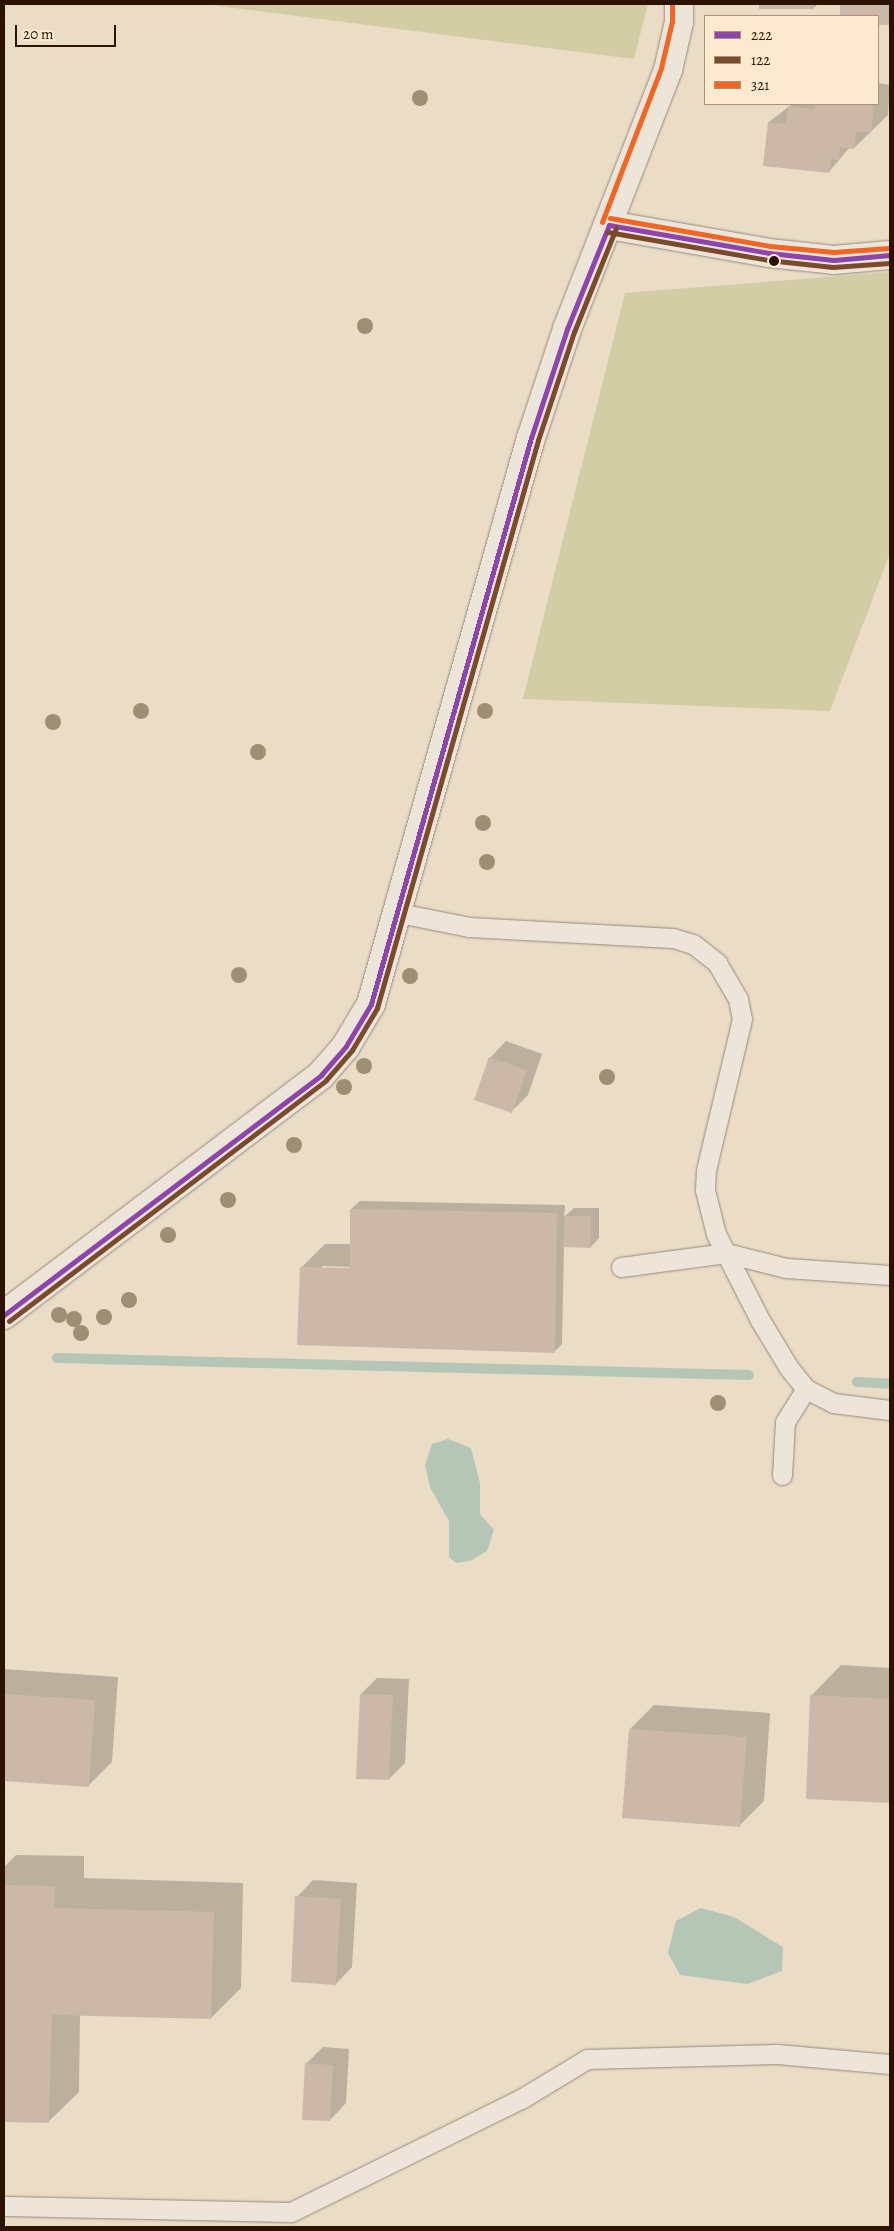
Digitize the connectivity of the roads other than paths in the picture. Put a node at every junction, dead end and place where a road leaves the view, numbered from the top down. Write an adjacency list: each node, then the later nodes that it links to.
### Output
1 (679, 4): 2 (street)
2 (609, 225): 3 (street); 4 (street)
3 (890, 255)
4 (399, 913): 5 (lane); 8 (street)
5 (726, 1253): 6 (lane); 7 (lane); 9 (lane)
6 (621, 1267)
7 (890, 1275)
8 (4, 1315)
9 (806, 1389): 10 (lane); 11 (lane)
10 (890, 1410)
11 (782, 1475)
12 (890, 2064): 13 (lane)
13 (4, 2206)

